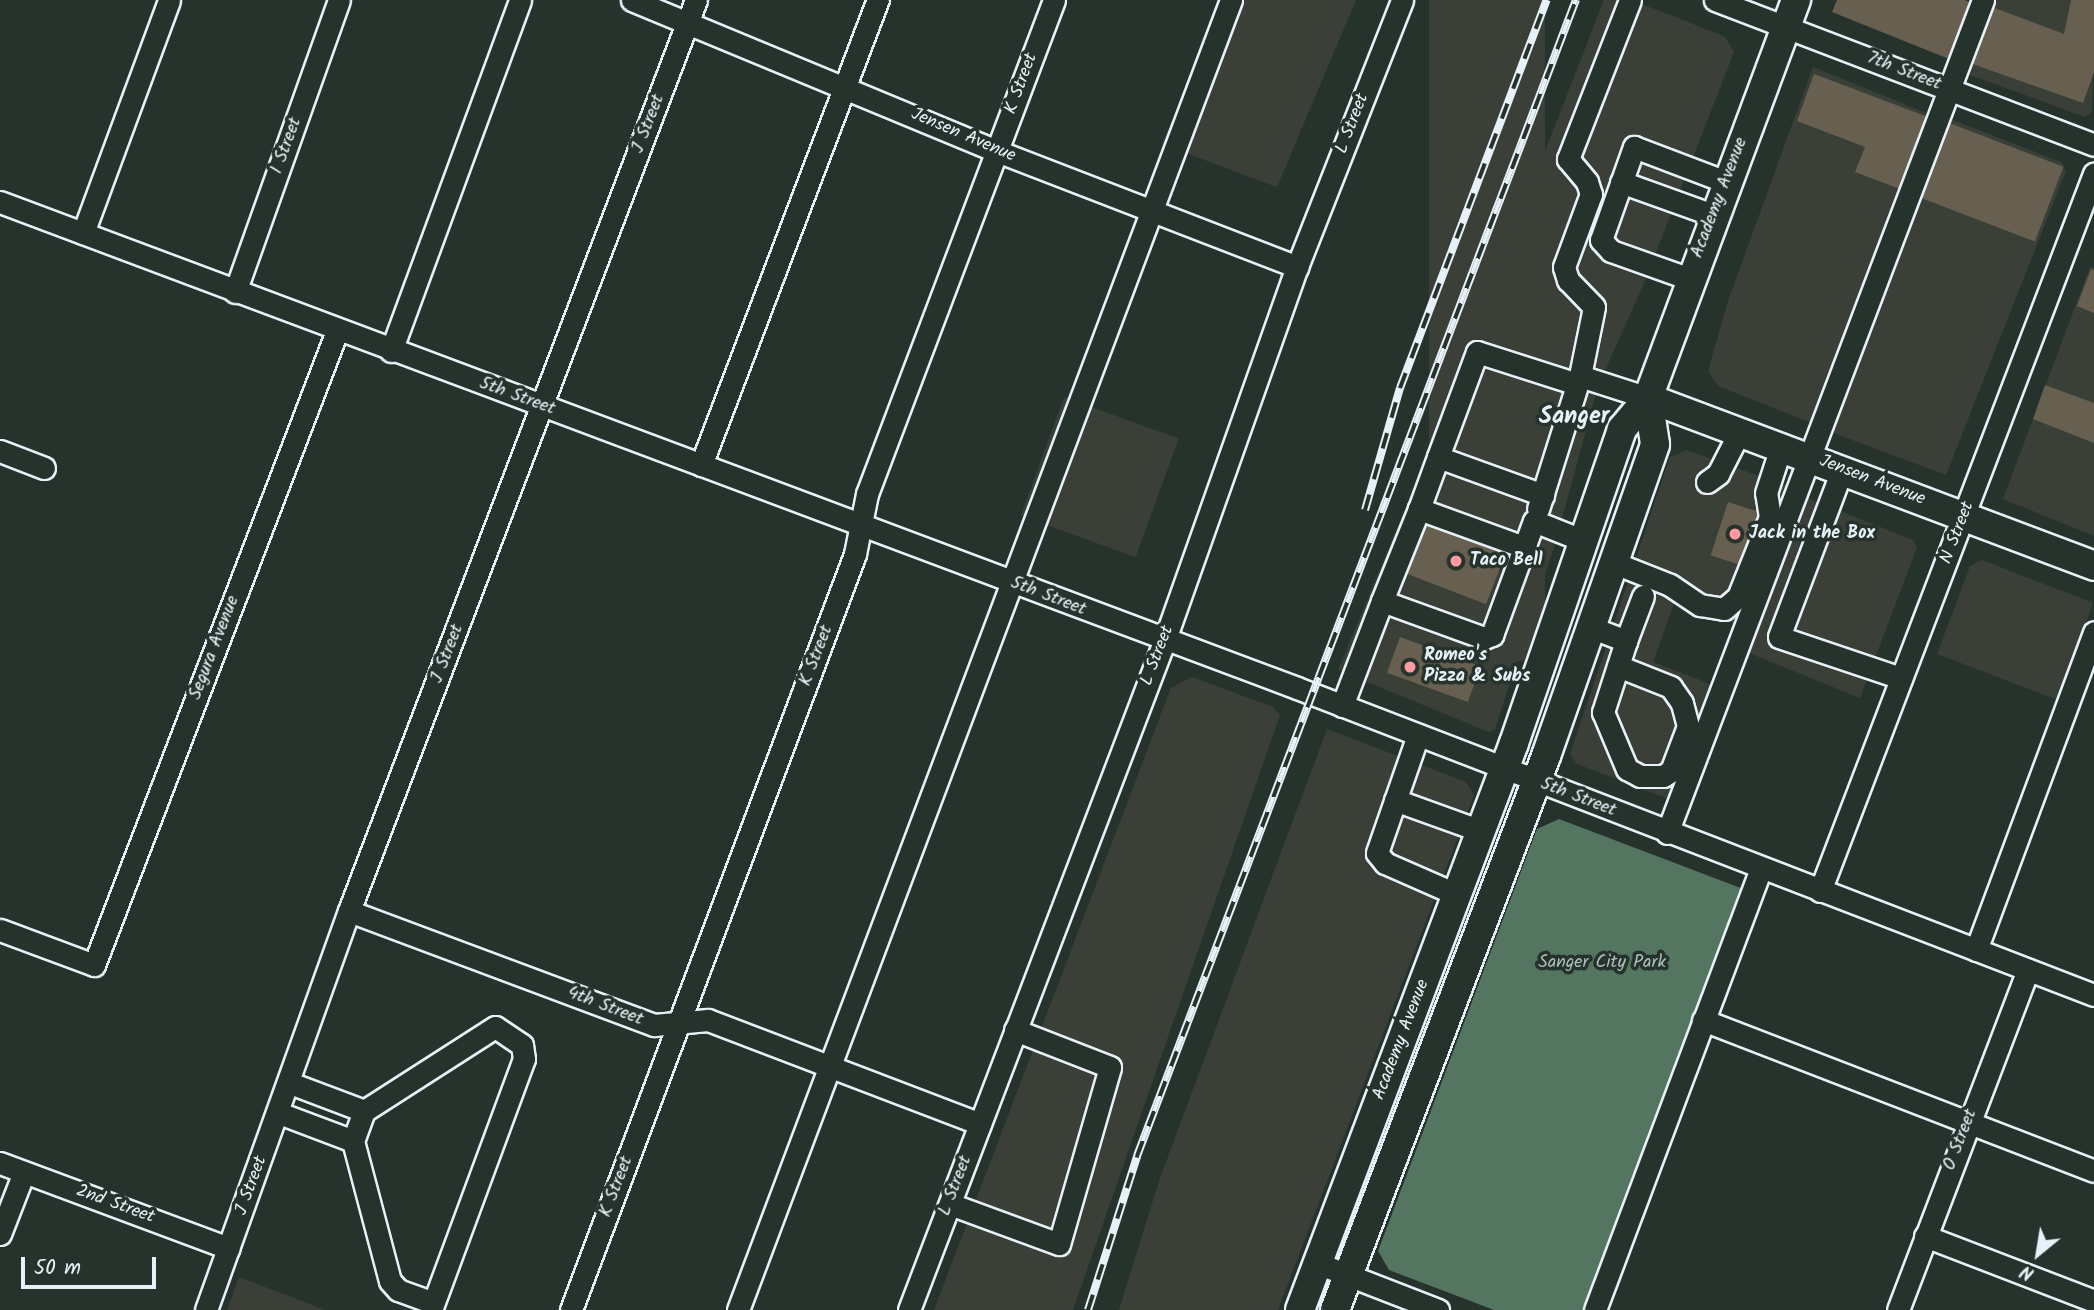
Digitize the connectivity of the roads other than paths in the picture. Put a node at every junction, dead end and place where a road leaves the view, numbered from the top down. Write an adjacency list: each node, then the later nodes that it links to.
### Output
1 (169, 0): 26 (street)
2 (339, 0): 29 (street, I Street)
3 (520, 0): 31 (street)
4 (632, 0): 14 (street, Jensen Avenue)
5 (696, 0): 14 (street, J Street)
6 (878, 0): 16 (street)
7 (1054, 0): 19 (street, K Street)
8 (1231, 0): 24 (street)
9 (1402, 0): 27 (street, L Street)
10 (1630, 0): 32 (street)
11 (1715, 0): 15 (street, 7th Street)
12 (1796, 0): 15 (main road, Academy Avenue)
13 (1983, 0): 17 (street)
14 (688, 20): 16 (street, Jensen Avenue); 34 (street, J Street)
15 (1785, 26): 17 (street, 7th Street); 22 (main road, Academy Avenue)
16 (845, 86): 19 (street, Jensen Avenue); 40 (street)
17 (1949, 89): 18 (street, 7th Street); 39 (street)
18 (2094, 145)
19 (997, 151): 24 (street, Jensen Avenue); 48 (street, K Street)
20 (2094, 174): 46 (street, N Street)
21 (1621, 182): 22 (street); 25 (street); 28 (street)
22 (1726, 182): 25 (main road, Academy Avenue)
23 (0, 202): 26 (street, 5th Street)
24 (1154, 212): 27 (street, Jensen Avenue); 53 (street)
25 (1713, 215): 28 (main road, Academy Avenue)
26 (83, 233): 29 (street, 5th Street)
27 (1297, 267): 59 (street, L Street)
28 (1690, 279): 33 (main road, Academy Avenue)
29 (236, 292): 30 (street, 5th Street)
30 (337, 331): 31 (street, 5th Street); 73 (street, Segura Avenue)
31 (391, 351): 34 (street, 5th Street)
32 (1579, 380): 33 (street); 38 (street); 44 (street)
33 (1648, 398): 35 (main road, Jensen Avenue); 49 (main road, Academy Avenue); 51 (main road, Academy Avenue)
34 (543, 407): 40 (street, 5th Street); 72 (street, J Street)
35 (1740, 431): 36 (main road, Jensen Avenue); 43 (street)
36 (1781, 447): 39 (main road, Jensen Avenue); 51 (street)
37 (0, 452): 41 (street)
38 (1438, 457): 44 (street); 45 (street)
39 (1809, 457): 42 (main road, Jensen Avenue); 68 (street)
40 (701, 465): 48 (street, 5th Street)
41 (44, 468)
42 (1842, 470): 46 (main road, Jensen Avenue); 61 (street)
43 (1707, 482)
44 (1543, 495): 47 (street)
45 (1419, 509): 50 (street); 55 (street)
46 (1964, 517): 52 (main road, Jensen Avenue); 61 (street, N Street)
47 (1534, 520): 49 (street); 50 (street)
48 (861, 526): 53 (street, 5th Street); 78 (street, K Street)
49 (1582, 540): 64 (main road, Academy Avenue)
50 (1524, 547): 55 (street)
51 (1612, 562): 56 (main road, Academy Avenue)
52 (2094, 566)
53 (1010, 582): 59 (street, 5th Street); 82 (street)
54 (1643, 596): 58 (street)
55 (1382, 600): 62 (street)
56 (1590, 627): 58 (street); 65 (main road, Academy Avenue)
57 (2094, 632): 75 (street)
58 (1626, 640): 60 (street)
59 (1164, 642): 62 (street, 5th Street); 80 (street, L Street)
60 (1618, 666): 60 (street)
61 (1901, 678): 70 (street, N Street)
62 (1342, 706): 63 (street, 5th Street)
63 (1418, 735): 64 (street, 5th Street); 66 (street)
64 (1504, 770): 65 (street, 5th Street); 67 (main road, Academy Avenue)
65 (1536, 782): 68 (street, 5th Street); 81 (main road, Academy Avenue)
66 (1395, 800): 67 (street); 71 (street)
67 (1482, 831): 71 (main road, Academy Avenue)
68 (1667, 833): 69 (street, 5th Street)
69 (1761, 868): 70 (street, 5th Street); 79 (street)
70 (1820, 891): 75 (street, 5th Street)
71 (1458, 895): 74 (main road, Academy Avenue)
72 (349, 911): 78 (street, 4th Street); 83 (street, J Street)
73 (0, 930)
74 (1438, 946): 81 (main road); 96 (main road, Academy Avenue)
75 (1976, 950): 76 (street, 5th Street)
76 (2028, 970): 77 (street, 5th Street); 86 (street, O Street)
77 (2094, 995)
78 (680, 1020): 82 (street, 4th Street); 102 (street, K Street)
79 (1703, 1020): 86 (street); 108 (street)
80 (1015, 1030): 87 (street, L Street); 92 (street)
81 (1433, 1054): 97 (main road, Academy Avenue)
82 (829, 1065): 87 (street, 4th Street); 103 (street)
83 (290, 1083): 84 (street); 85 (street, J Street)
84 (364, 1111): 88 (street); 100 (street)
85 (279, 1113): 88 (street); 95 (street, J Street)
86 (1967, 1122): 90 (street); 94 (street, O Street)
87 (980, 1124): 92 (street, L Street)
88 (353, 1141): 100 (street)
89 (0, 1163): 91 (street, 2nd Street)
90 (2094, 1171)
91 (24, 1172): 93 (street); 95 (street, 2nd Street)
92 (950, 1204): 104 (street, L Street)
93 (0, 1234)
94 (1925, 1236): 99 (street); 109 (street, O Street)
95 (229, 1248): 101 (street, J Street)
96 (1317, 1263): 97 (street); 105 (main road, Academy Avenue)
97 (1348, 1275): 98 (street); 106 (main road, Academy Avenue)
98 (1386, 1301): 107 (street)
99 (2094, 1301)
100 (432, 1307)
101 (206, 1310)
102 (571, 1310)
103 (738, 1310)
104 (909, 1310)
105 (1300, 1310)
106 (1335, 1310)
107 (1438, 1310)
108 (1595, 1310)
109 (1898, 1310)

